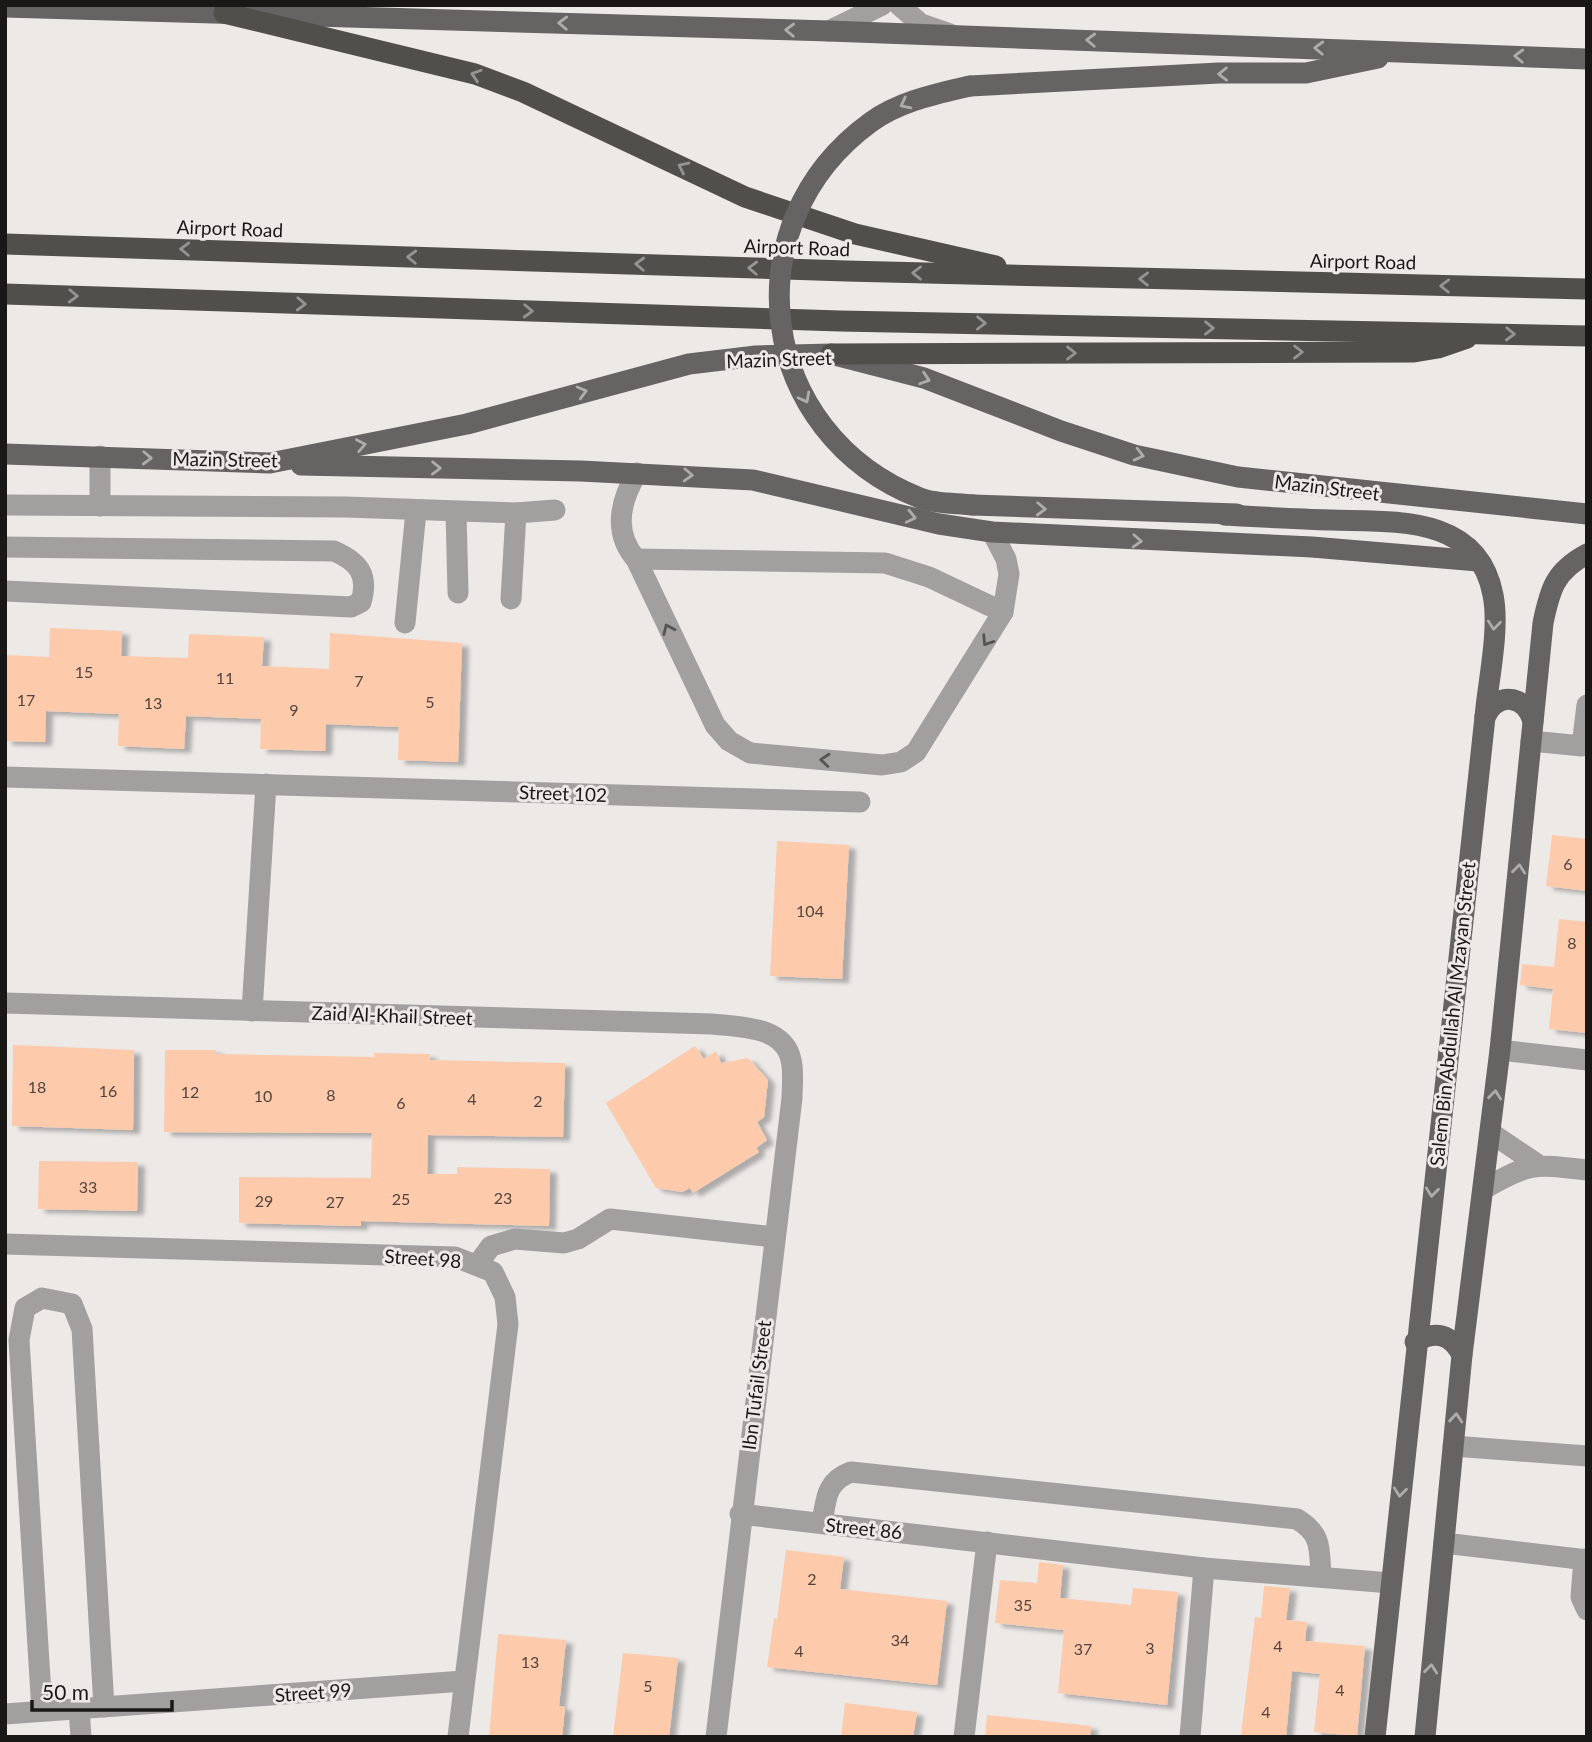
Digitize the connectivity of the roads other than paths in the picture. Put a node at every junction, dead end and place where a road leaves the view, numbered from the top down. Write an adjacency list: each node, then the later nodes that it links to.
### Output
1 (882, 5): 6 (street)
2 (899, 5): 7 (street)
3 (5, 7): 4 (main road)
4 (81, 7): 5 (main road)
5 (224, 13): 6 (main road, one-way to 5); 11 (highway, one-way to 5)
6 (829, 31): 7 (main road)
7 (955, 35): 8 (main road, one-way to 7)
8 (1411, 51): 9 (main road, one-way to 8); 28 (main road, one-way to 28, bridge)
9 (1587, 59)
10 (5, 244): 11 (highway, Airport Road, one-way to 10)
11 (1042, 276): 12 (highway, Airport Road, one-way to 11)
12 (1587, 289)
13 (5, 294): 14 (highway, one-way to 14)
14 (1479, 333): 15 (highway, one-way to 15); 16 (highway, one-way to 14)
15 (1587, 336)
16 (831, 354): 19 (main road, Mazin Street, one-way to 16); 26 (main road, Mazin Street, one-way to 26)
17 (5, 454): 18 (main road, Mazin Street)
18 (100, 456): 19 (main road, Mazin Street, one-way to 19); 22 (street)
19 (270, 463): 20 (main road, one-way to 20)
20 (637, 472): 30 (main road, one-way to 30); 33 (street)
21 (5, 505): 22 (street)
22 (100, 506): 24 (street)
23 (555, 510): 27 (street)
24 (416, 511): 25 (street); 39 (street)
25 (456, 512): 27 (street); 36 (street)
26 (1547, 512): 28 (main road); 29 (main road, Mazin Street)
27 (516, 513): 37 (street)
28 (1224, 514): 34 (main road, Salem Bin Abdullah Al Mzayan Street)
29 (1587, 514)
30 (992, 532): 34 (main road, one-way to 34); 38 (street)
31 (5, 547): 35 (street)
32 (1587, 554): 42 (main road)
33 (636, 559): 38 (street); 38 (street, one-way to 33)
34 (1478, 561): 41 (main road, Salem Bin Abdullah Al Mzayan Street, one-way to 41)
35 (5, 591)
36 (458, 593)
37 (511, 598)
38 (1003, 612)
39 (405, 623)
40 (1587, 705): 43 (street)
41 (1485, 717): 42 (main road); 59 (main road, Salem Bin Abdullah Al Mzayan Street, one-way to 59)
42 (1532, 731): 43 (street); 50 (main road, one-way to 42)
43 (1584, 746)
44 (5, 777): 45 (street, Street 102)
45 (266, 784): 46 (street, Street 102); 48 (street)
46 (860, 802)
47 (5, 1003): 48 (street, Zaid Al-Khail Street)
48 (252, 1011): 49 (street, Zaid Al-Khail Street)
49 (778, 1037): 56 (street, Ibn Tufail Street)
50 (1500, 1050): 51 (street); 52 (main road, one-way to 50)
51 (1587, 1060)
52 (1491, 1133): 53 (street); 55 (main road)
53 (1537, 1164): 54 (street); 55 (street)
54 (1587, 1170)
55 (1484, 1189): 60 (main road)
56 (774, 1237): 58 (street); 63 (street, Ibn Tufail Street)
57 (5, 1244): 58 (street, Street 98)
58 (478, 1264): 72 (street, Street 98)
59 (1415, 1342): 60 (main road); 70 (main road, Salem Bin Abdullah Al Mzayan Street, one-way to 70)
60 (1462, 1355): 61 (main road, one-way to 60)
61 (1453, 1446): 62 (street); 66 (main road)
62 (1587, 1456)
63 (740, 1514): 64 (street, Street 86); 79 (street, Ibn Tufail Street)
64 (822, 1523): 65 (street, Street 86); 69 (street)
65 (987, 1542): 68 (street, Street 86); 80 (street)
66 (1444, 1543): 67 (street); 83 (main road, one-way to 66)
67 (1585, 1560): 71 (street)
68 (1205, 1568): 69 (street, Street 86); 81 (street)
69 (1321, 1577): 70 (street, Street 86)
70 (1391, 1583): 82 (main road, Salem Bin Abdullah Al Mzayan Street)
71 (1587, 1610)
72 (464, 1681): 73 (street, Street 99); 78 (street, Street 98)
73 (104, 1707): 74 (street, Street 99); 75 (street)
74 (79, 1709): 75 (street, Street 99); 77 (street)
75 (42, 1711): 76 (street, Street 99)
76 (5, 1714)
77 (82, 1737)
78 (458, 1737)
79 (716, 1737)
80 (964, 1737)
81 (1190, 1737)
82 (1374, 1737)
83 (1425, 1737)

